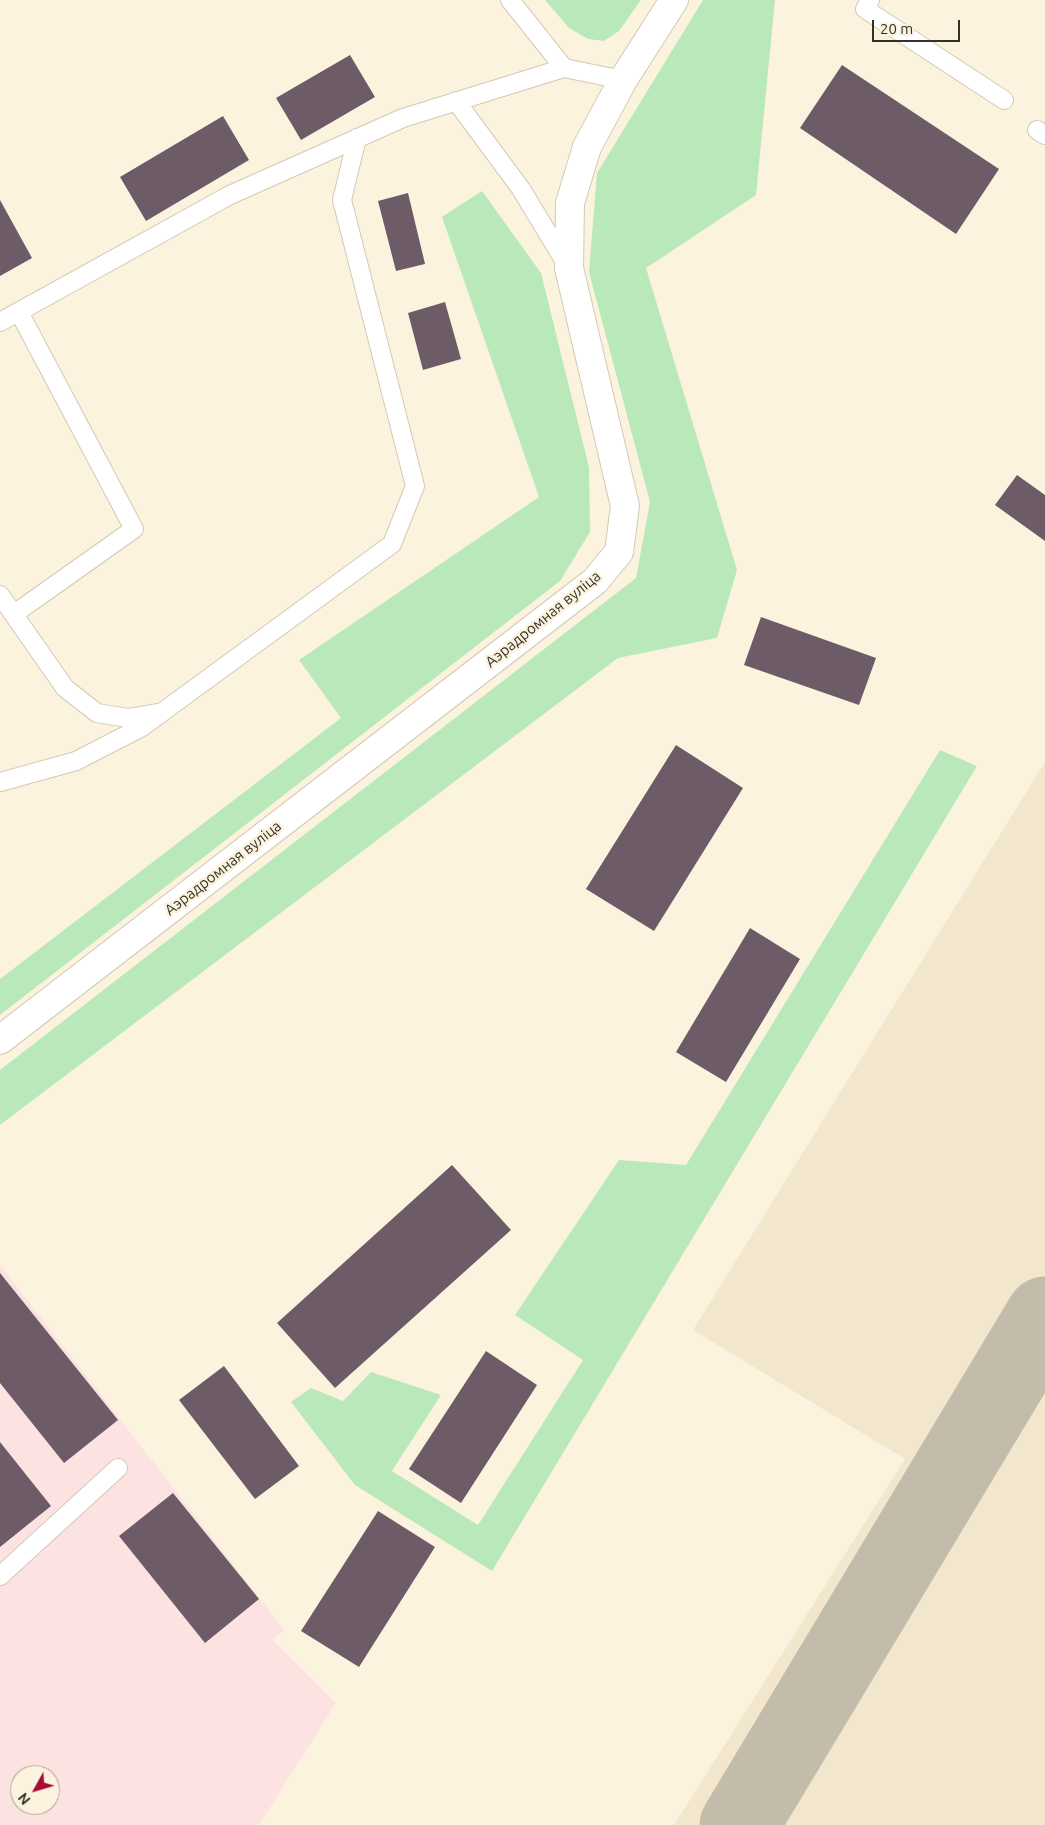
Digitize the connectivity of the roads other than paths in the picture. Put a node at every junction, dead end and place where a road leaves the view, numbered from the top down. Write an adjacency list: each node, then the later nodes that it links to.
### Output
1 (510, 0): 4 (lane)
2 (674, 0): 5 (street, Аэрадромная вуліца)
3 (870, 0): 6 (lane)
4 (564, 68): 5 (lane); 7 (lane)
5 (623, 80): 9 (street, Аэрадромная вуліца)
6 (1004, 100)
7 (456, 101): 8 (lane); 9 (lane)
8 (357, 138): 10 (lane); 14 (lane)
9 (569, 268): 16 (street, Аэрадромная вуліца)
10 (19, 312): 11 (lane); 13 (lane)
11 (0, 322)
12 (0, 595): 13 (lane)
13 (14, 614): 14 (lane)
14 (163, 712): 15 (lane)
15 (0, 782)
16 (0, 1040)
17 (118, 1468): 18 (lane)
18 (0, 1576)

